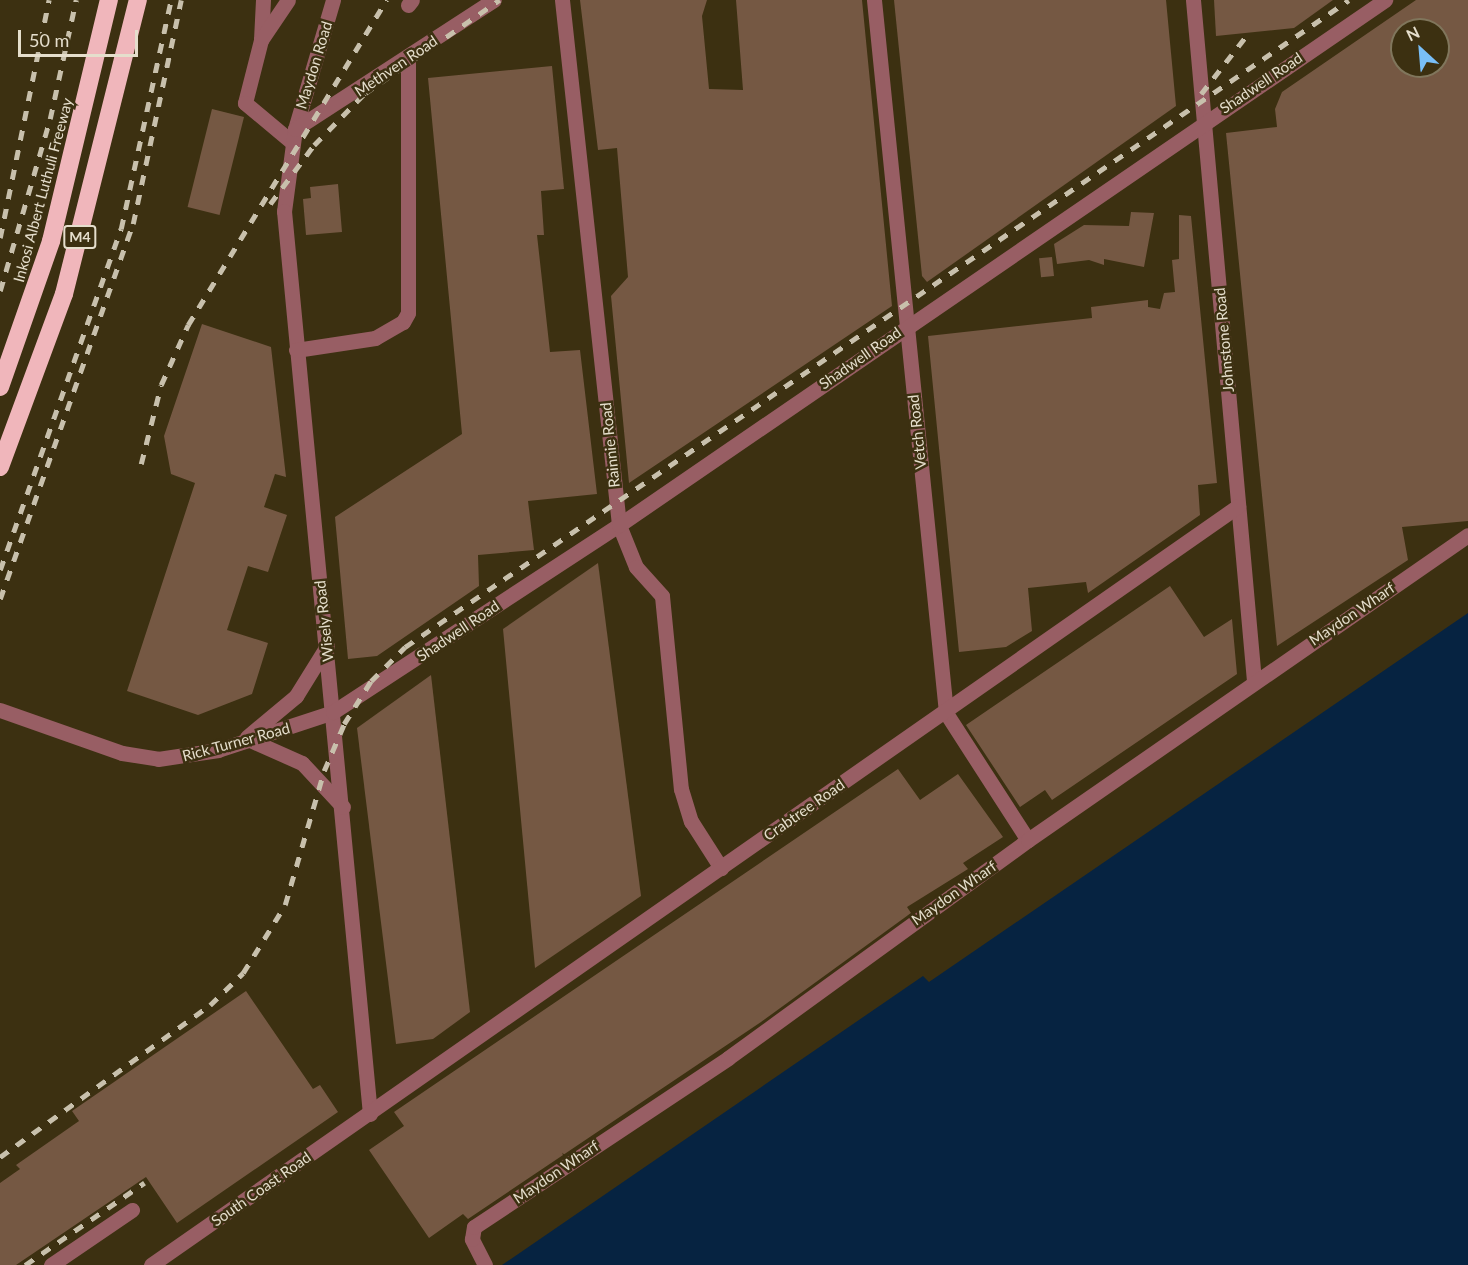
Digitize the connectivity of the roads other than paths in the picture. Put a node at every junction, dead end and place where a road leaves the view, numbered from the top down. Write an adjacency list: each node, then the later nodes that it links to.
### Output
1 (110, 0): 17 (highway, Inkosi Albert Luthuli Freeway / M4)
2 (138, 0): 18 (highway, M4)
3 (263, 0): 11 (street)
4 (288, 0): 11 (street)
5 (333, 0): 14 (street, Maydon Road)
6 (494, 0): 12 (street, Methven Road)
7 (562, 0): 20 (street, Rainnie Road)
8 (874, 0): 15 (street, Vetch Road)
9 (1193, 0): 13 (street, Johnstone Road)
10 (1384, 0): 13 (street, Shadwell Road)
11 (261, 40): 14 (street)
12 (408, 59): 14 (street, Methven Road); 16 (street)
13 (1206, 121): 15 (street, Shadwell Road); 19 (street, Johnstone Road)
14 (294, 136): 16 (street, Wisely Road)
15 (907, 325): 20 (street, Shadwell Road); 26 (street, Vetch Road)
16 (296, 350): 22 (street, Wisely Road)
17 (0, 387)
18 (0, 467)
19 (1238, 506): 23 (street, Johnstone Road); 26 (street, Crabtree Road)
20 (619, 525): 25 (street, Shadwell Road); 30 (street, Rainnie Road)
21 (1468, 535): 23 (street, Maydon Wharf)
22 (327, 646): 25 (street, Wisely Road); 27 (street)
23 (1254, 681): 29 (street, Maydon Wharf)
24 (0, 710): 27 (street, Rick Turner Road)
25 (333, 712): 27 (street, Rick Turner Road); 28 (street, Wisely Road)
26 (946, 713): 29 (street, Vetch Road); 30 (street, Crabtree Road)
27 (244, 743): 28 (street)
28 (344, 807): 31 (street, Wisely Road)
29 (1028, 840): 35 (street, Maydon Wharf)
30 (721, 868): 31 (street, Crabtree Road)
31 (370, 1114): 34 (street, South Coast Road)
32 (132, 1210): 33 (street)
33 (51, 1265)
34 (151, 1265)
35 (485, 1265)

